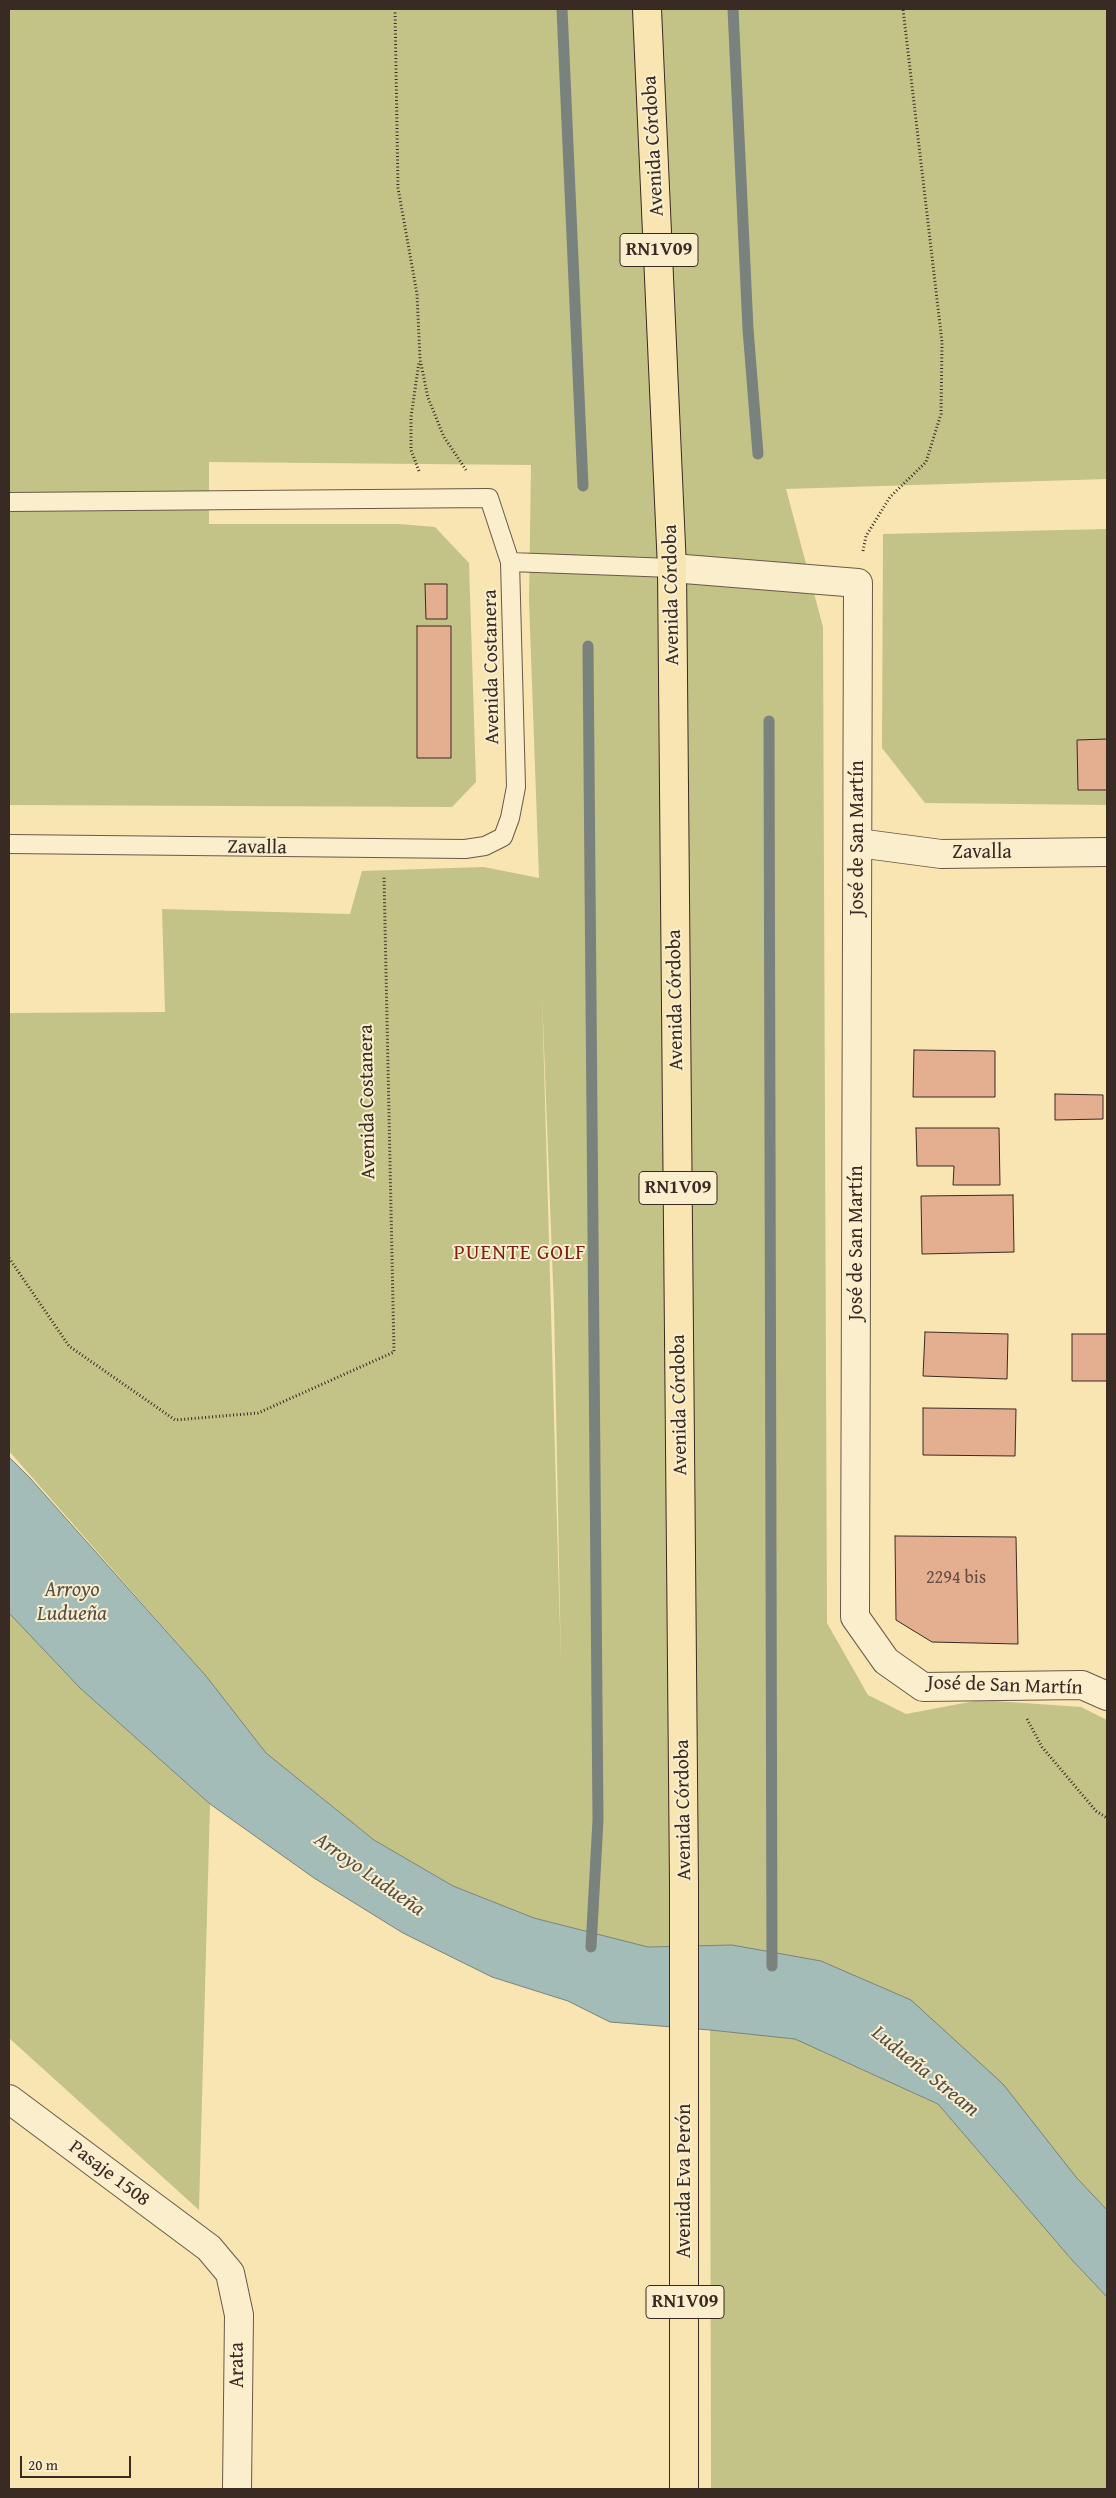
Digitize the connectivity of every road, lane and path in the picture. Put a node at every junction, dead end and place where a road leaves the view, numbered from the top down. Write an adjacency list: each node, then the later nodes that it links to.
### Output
1 (395, 9): 4 (path)
2 (648, 9): 9 (main road, Avenida Córdoba / RN1V09)
3 (903, 9): 10 (path)
4 (420, 359): 5 (path); 6 (path)
5 (447, 498): 6 (lane); 7 (lane)
6 (489, 498): 8 (lane, Avenida Costanera)
7 (9, 502)
8 (510, 562): 9 (lane); 11 (lane, Avenida Costanera)
9 (672, 568): 10 (street); 20 (main road, Avenida Córdoba / RN1V09)
10 (858, 583): 12 (street, José de San Martín)
11 (503, 837): 14 (lane, Zavalla)
12 (858, 843): 15 (street, Zavalla); 17 (street, José de San Martín)
13 (9, 844): 14 (lane, Zavalla)
14 (383, 850): 16 (path, Avenida Costanera)
15 (1107, 852)
16 (9, 1258)
17 (1008, 1686): 18 (street, José de San Martín); 19 (path)
18 (1107, 1696)
19 (1107, 1818)
20 (684, 1993): 24 (main road, Avenida Eva Perón / RN1V09)
21 (9, 2099): 22 (street, Pasaje 1508)
22 (209, 2248): 23 (street, Arata)
23 (237, 2489)
24 (684, 2489)

